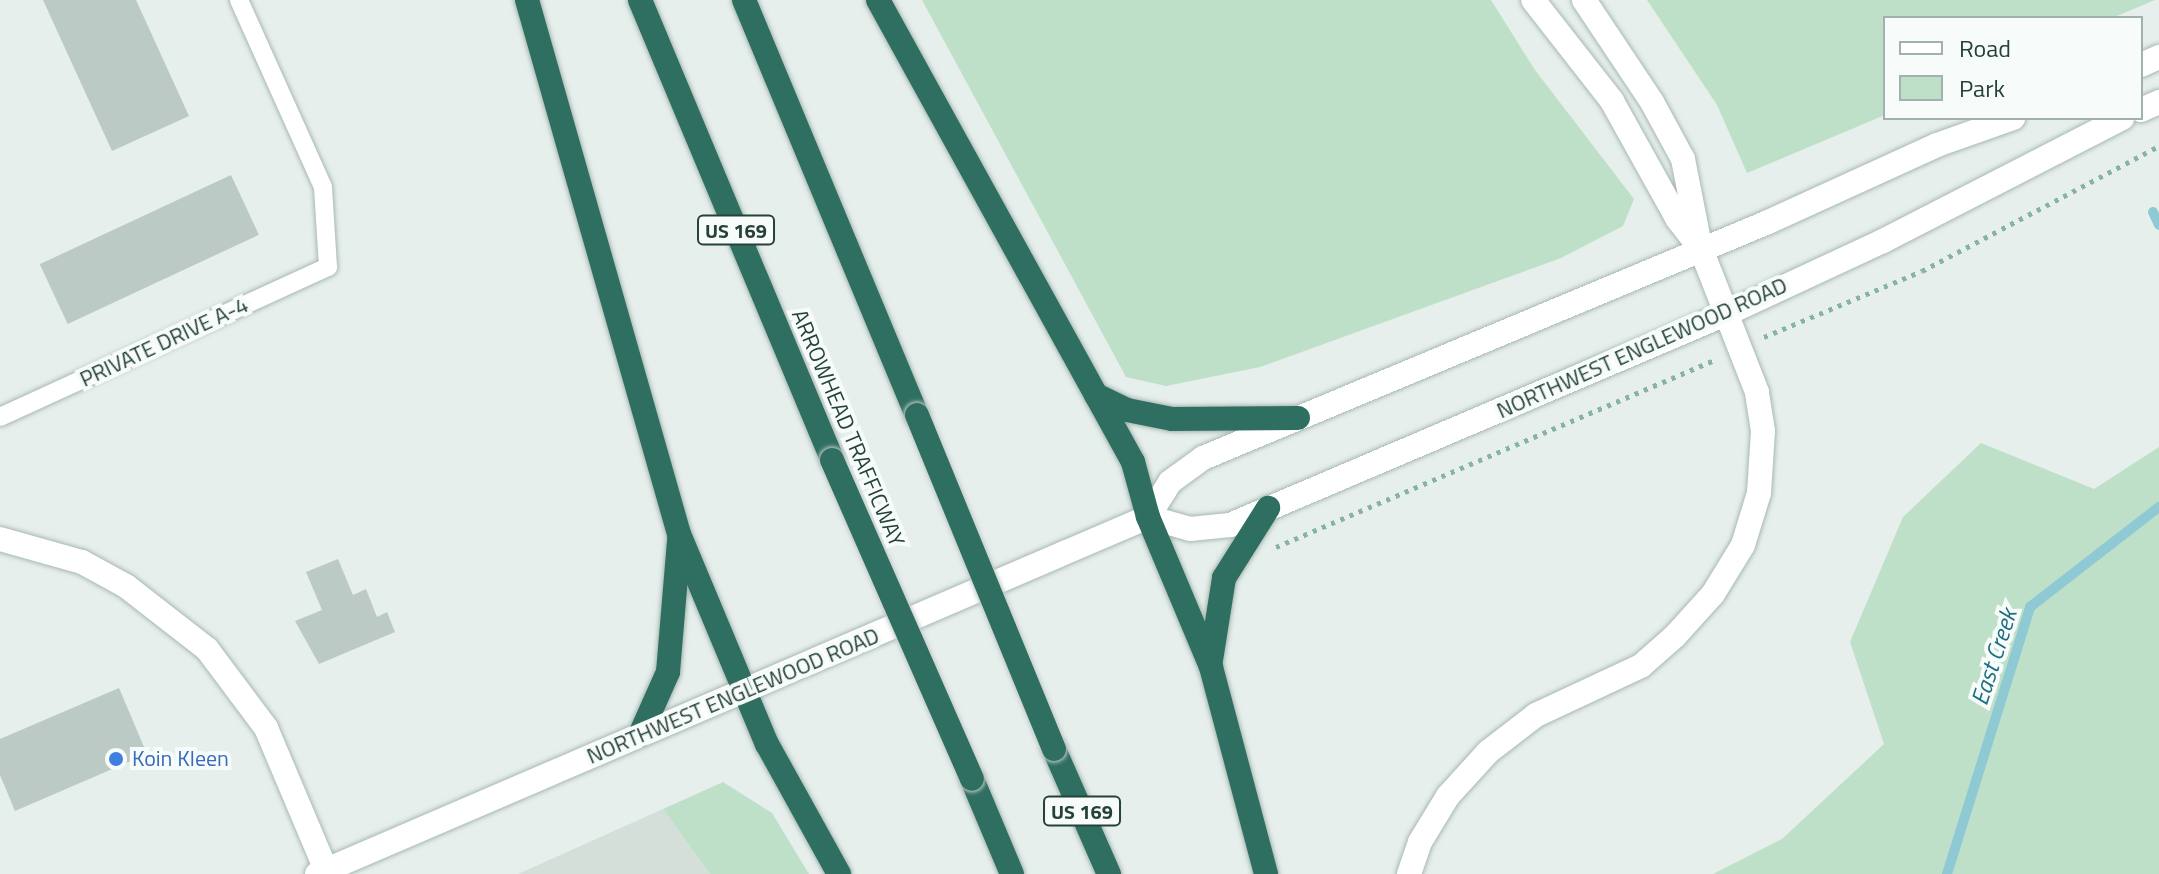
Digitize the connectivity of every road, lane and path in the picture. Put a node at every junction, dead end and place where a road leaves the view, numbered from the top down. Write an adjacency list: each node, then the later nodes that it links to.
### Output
1 (239, 0): 16 (lane, PRIVATE DRIVE A-4)
2 (527, 0): 20 (highway)
3 (640, 0): 28 (highway, ARROWHEAD TRAFFICWAY / US 169, bridge)
4 (744, 0): 29 (highway, US 169, bridge)
5 (878, 0): 15 (highway)
6 (1533, 0): 11 (main road)
7 (1584, 0): 11 (main road)
8 (2007, 120): 11 (main road)
9 (2118, 120): 12 (main road, NORTHWEST ENGLEWOOD ROAD)
10 (2159, 146): 13 (path)
11 (1701, 249): 12 (main road); 17 (main road)
12 (1728, 313): 18 (main road, NORTHWEST ENGLEWOOD ROAD); 31 (main road)
13 (1810, 316)
14 (1669, 382): 22 (path)
15 (1096, 395): 17 (highway); 19 (highway)
16 (0, 417)
17 (1298, 418): 19 (main road)
18 (1268, 508): 19 (main road, NORTHWEST ENGLEWOOD ROAD); 23 (highway)
19 (1148, 517): 23 (highway); 24 (main road, NORTHWEST ENGLEWOOD ROAD)
20 (679, 534): 24 (highway); 25 (highway)
21 (0, 539): 26 (main road)
22 (1261, 554)
23 (1211, 667): 30 (highway)
24 (748, 692): 25 (main road, NORTHWEST ENGLEWOOD ROAD); 27 (highway)
25 (640, 735): 26 (main road, NORTHWEST ENGLEWOOD ROAD)
26 (321, 872)
27 (839, 874)
28 (1012, 874)
29 (1109, 874)
30 (1266, 874)
31 (1409, 874)

